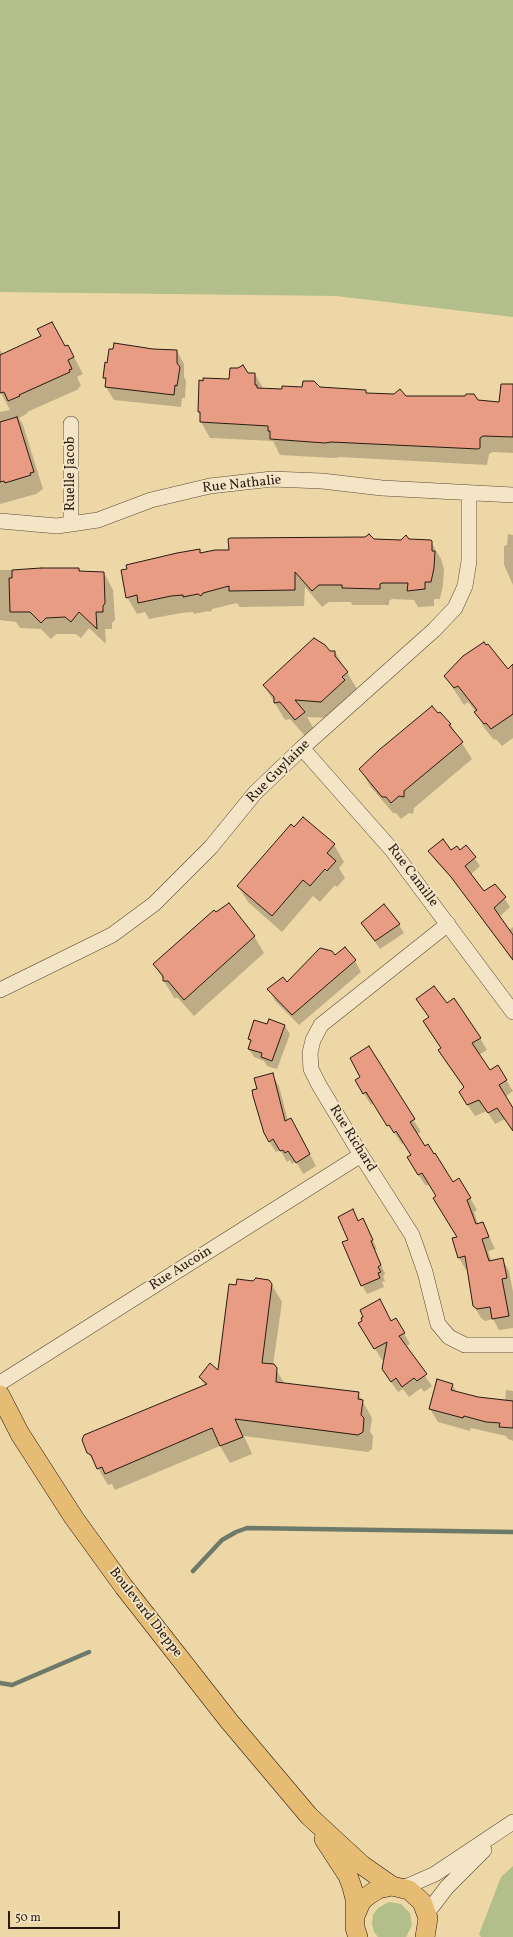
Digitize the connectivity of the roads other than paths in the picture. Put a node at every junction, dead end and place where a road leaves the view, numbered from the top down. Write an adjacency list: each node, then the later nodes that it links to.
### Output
1 (72, 424): 5 (street, Ruelle Jacob)
2 (469, 493): 3 (street, Rue Nathalie); 5 (street, Rue Nathalie); 6 (street, Rue Guylaine)
3 (513, 495)
4 (0, 521): 5 (street, Rue Nathalie)
5 (71, 524)
6 (302, 748): 7 (street, Rue Camille); 8 (street, Rue Guylaine)
7 (448, 924): 9 (street, Rue Camille); 10 (street, Rue Richard)
8 (0, 990)
9 (513, 1012)
10 (361, 1155): 11 (street, Rue Richard); 12 (street, Rue Aucoin)
11 (513, 1345)
12 (0, 1382)
13 (0, 1396): 14 (main road, Boulevard Dieppe)
14 (309, 1816): 16 (main road); 18 (main road)
15 (511, 1823): 16 (street); 17 (street)
16 (398, 1887): 17 (main road); 18 (main road)
17 (427, 1913): 19 (main road)
18 (355, 1930)
19 (426, 1937)

